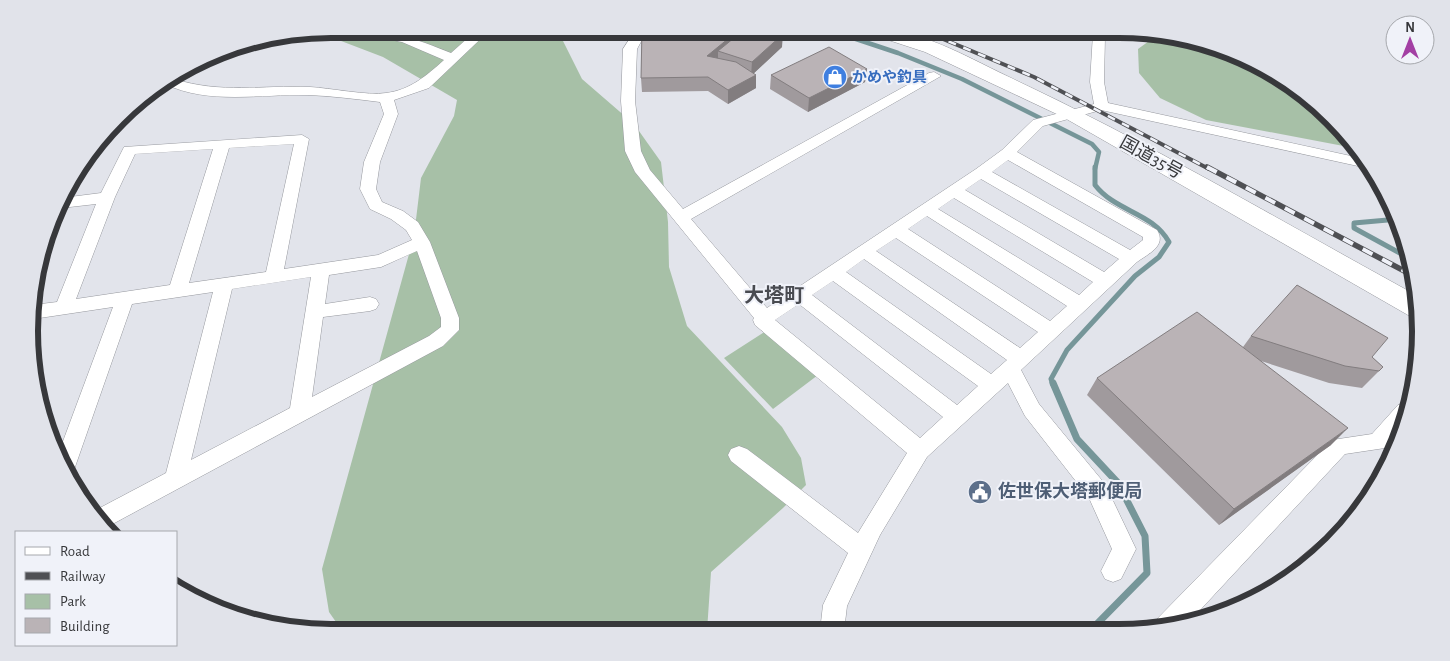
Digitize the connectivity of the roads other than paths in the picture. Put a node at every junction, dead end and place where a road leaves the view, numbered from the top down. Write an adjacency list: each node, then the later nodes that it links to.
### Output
1 (401, 38): 6 (street)
2 (475, 38): 6 (street)
3 (637, 38): 20 (street)
4 (901, 38): 11 (highway, 国道35号)
5 (1097, 38): 10 (street)
6 (453, 59): 9 (street)
7 (934, 76): 20 (street)
8 (174, 83): 9 (street)
9 (386, 98): 22 (street)
10 (1101, 106): 11 (street); 14 (street)
11 (1054, 118): 13 (street); 35 (highway, 国道35号)
12 (224, 143): 17 (street); 27 (street); 30 (street)
13 (1007, 153): 15 (street); 24 (street)
14 (1359, 163)
15 (981, 172): 16 (street); 24 (street)
16 (954, 190): 19 (street); 28 (street)
17 (107, 197): 18 (street); 36 (street)
18 (68, 201)
19 (925, 208): 21 (street); 34 (street)
20 (680, 218): 39 (street)
21 (896, 229): 23 (street); 40 (street)
22 (422, 242): 25 (street); 43 (street)
23 (864, 251): 26 (street); 41 (street)
24 (1131, 258): 28 (street)
25 (321, 270): 27 (street); 38 (street)
26 (833, 272): 31 (street); 42 (street)
27 (274, 277): 29 (street)
28 (1105, 281): 34 (street)
29 (224, 285): 30 (street); 49 (street)
30 (177, 292): 32 (street)
31 (799, 295): 39 (street); 44 (street)
32 (124, 299): 36 (street); 48 (street)
33 (370, 304): 38 (street)
34 (1080, 305): 40 (street)
35 (1411, 305)
36 (64, 308): 37 (street)
37 (38, 311)
38 (314, 312): 43 (street)
39 (765, 318): 46 (street)
40 (1052, 332): 41 (street)
41 (1016, 365): 42 (street); 52 (street)
42 (993, 386): 44 (street)
43 (300, 411): 49 (street)
44 (958, 416): 46 (street)
45 (1393, 437): 53 (street)
46 (920, 451): 51 (street)
47 (738, 455): 51 (street)
48 (67, 458)
49 (176, 478): 50 (street)
50 (104, 517)
51 (861, 550): 54 (street)
52 (1113, 571)
53 (1176, 618)
54 (833, 624)

